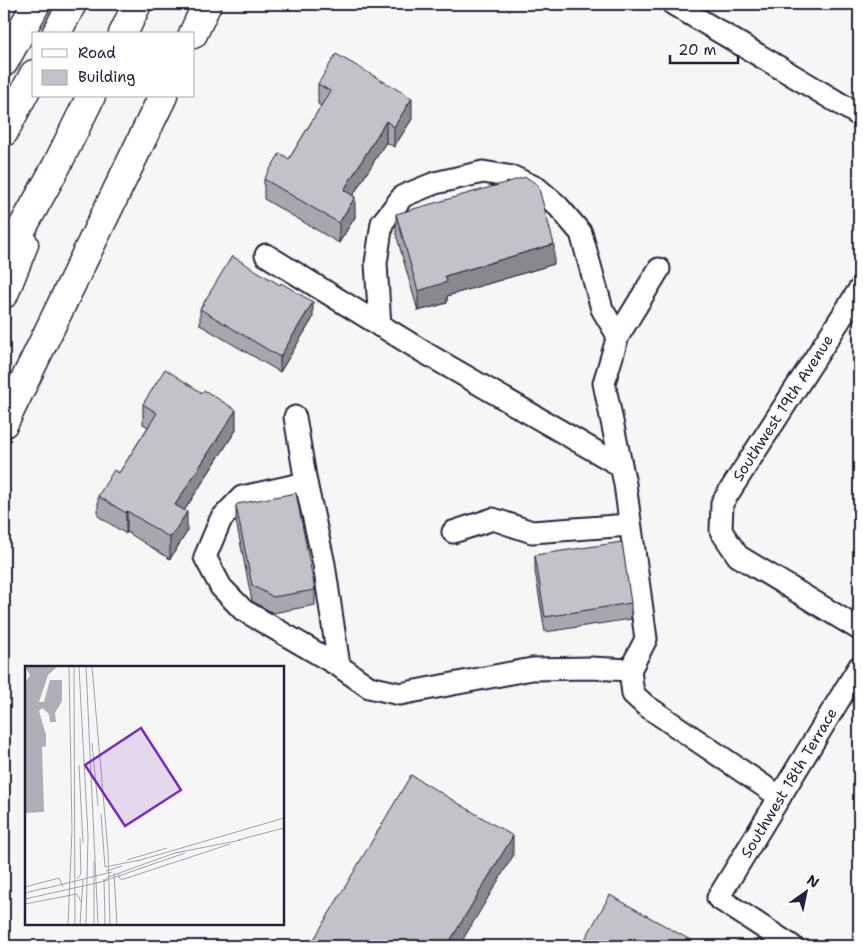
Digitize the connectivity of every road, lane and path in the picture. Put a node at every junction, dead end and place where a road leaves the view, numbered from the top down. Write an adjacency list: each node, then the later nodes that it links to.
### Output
1 (36, 4): 9 (highway)
2 (72, 4): 6 (highway)
3 (137, 4): 7 (highway)
4 (207, 4): 8 (highway)
5 (673, 4): 13 (street)
6 (57, 32)
7 (123, 32)
8 (194, 32)
9 (4, 62)
10 (32, 78): 14 (highway)
11 (90, 98): 15 (highway)
12 (161, 98): 24 (highway)
13 (859, 115)
14 (4, 132)
15 (56, 167): 17 (highway); 20 (highway)
16 (266, 255): 21 (street)
17 (4, 260)
18 (658, 269): 22 (street)
19 (859, 290): 29 (street, Southwest 19th Avenue)
20 (4, 294)
21 (380, 326): 22 (street); 25 (street)
22 (618, 336): 25 (street)
23 (295, 418): 26 (street)
24 (4, 423)
25 (621, 466): 27 (street)
26 (306, 483): 30 (street); 30 (street)
27 (630, 524): 28 (street); 32 (street)
28 (453, 532)
29 (859, 629)
30 (338, 666): 32 (street)
31 (859, 667): 33 (street, Southwest 18th Terrace)
32 (630, 670): 33 (street)
33 (780, 796): 34 (street, Southwest 18th Terrace)
34 (792, 946)

